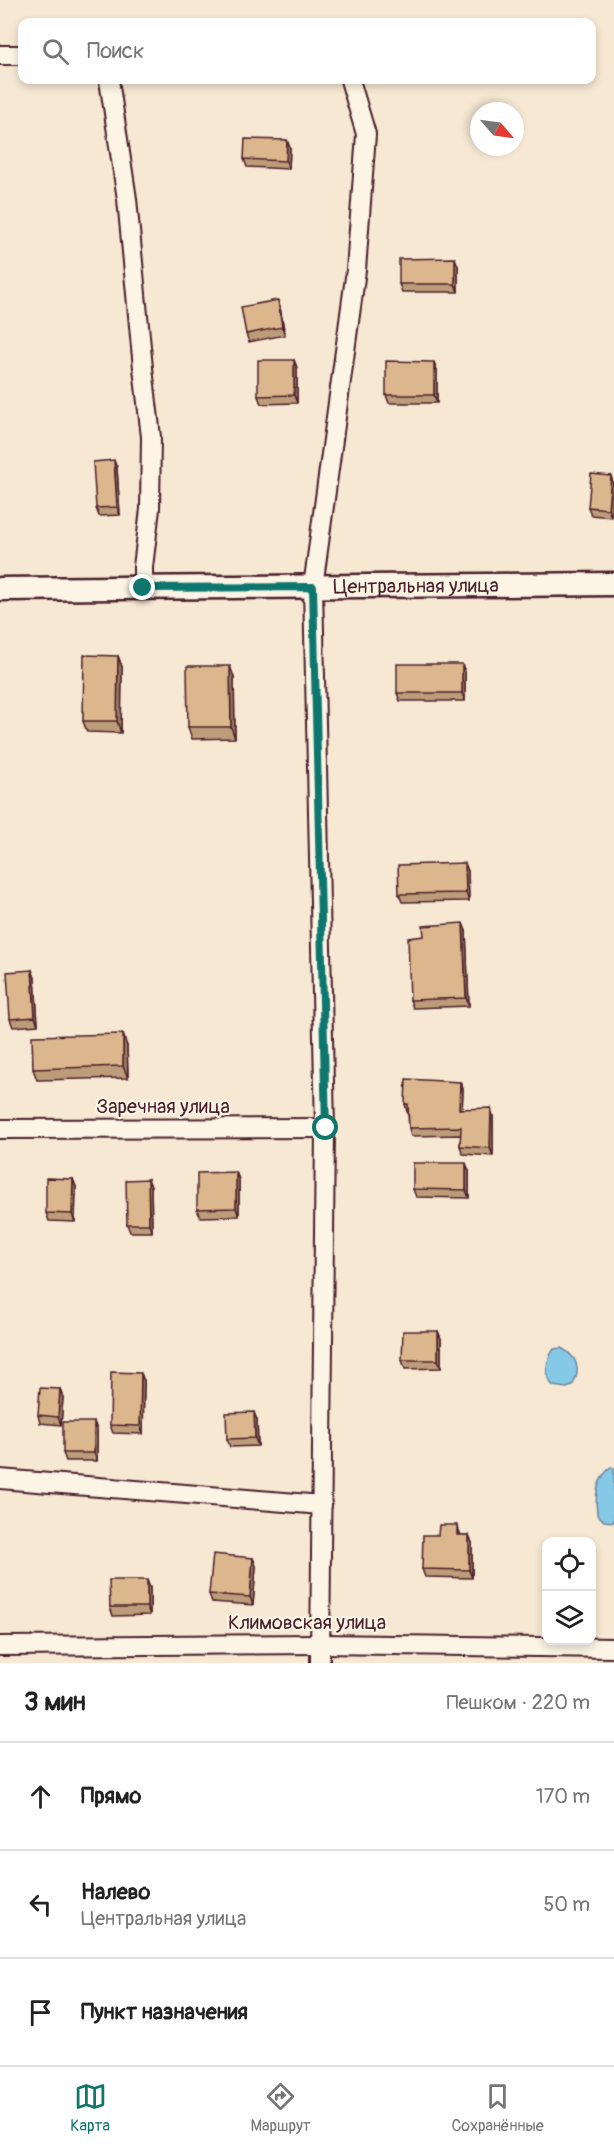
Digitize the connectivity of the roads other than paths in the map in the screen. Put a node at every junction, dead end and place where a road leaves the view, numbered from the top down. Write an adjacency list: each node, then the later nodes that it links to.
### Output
1 (0, 55): 2 (street)
2 (18, 55)
3 (110, 84): 7 (street)
4 (351, 84): 6 (street)
5 (614, 584): 6 (street, Центральная улица)
6 (313, 587): 7 (street, Центральная улица); 9 (street)
7 (143, 588): 8 (street, Центральная улица)
8 (0, 589)
9 (326, 1128): 10 (street, Заречная улица); 12 (street)
10 (0, 1129)
11 (0, 1479): 12 (street)
12 (322, 1505): 13 (street)
13 (321, 1644): 14 (street, Климовская улица); 15 (street, Климовская улица); 16 (street)
14 (0, 1647)
15 (614, 1648)
16 (320, 1663)

